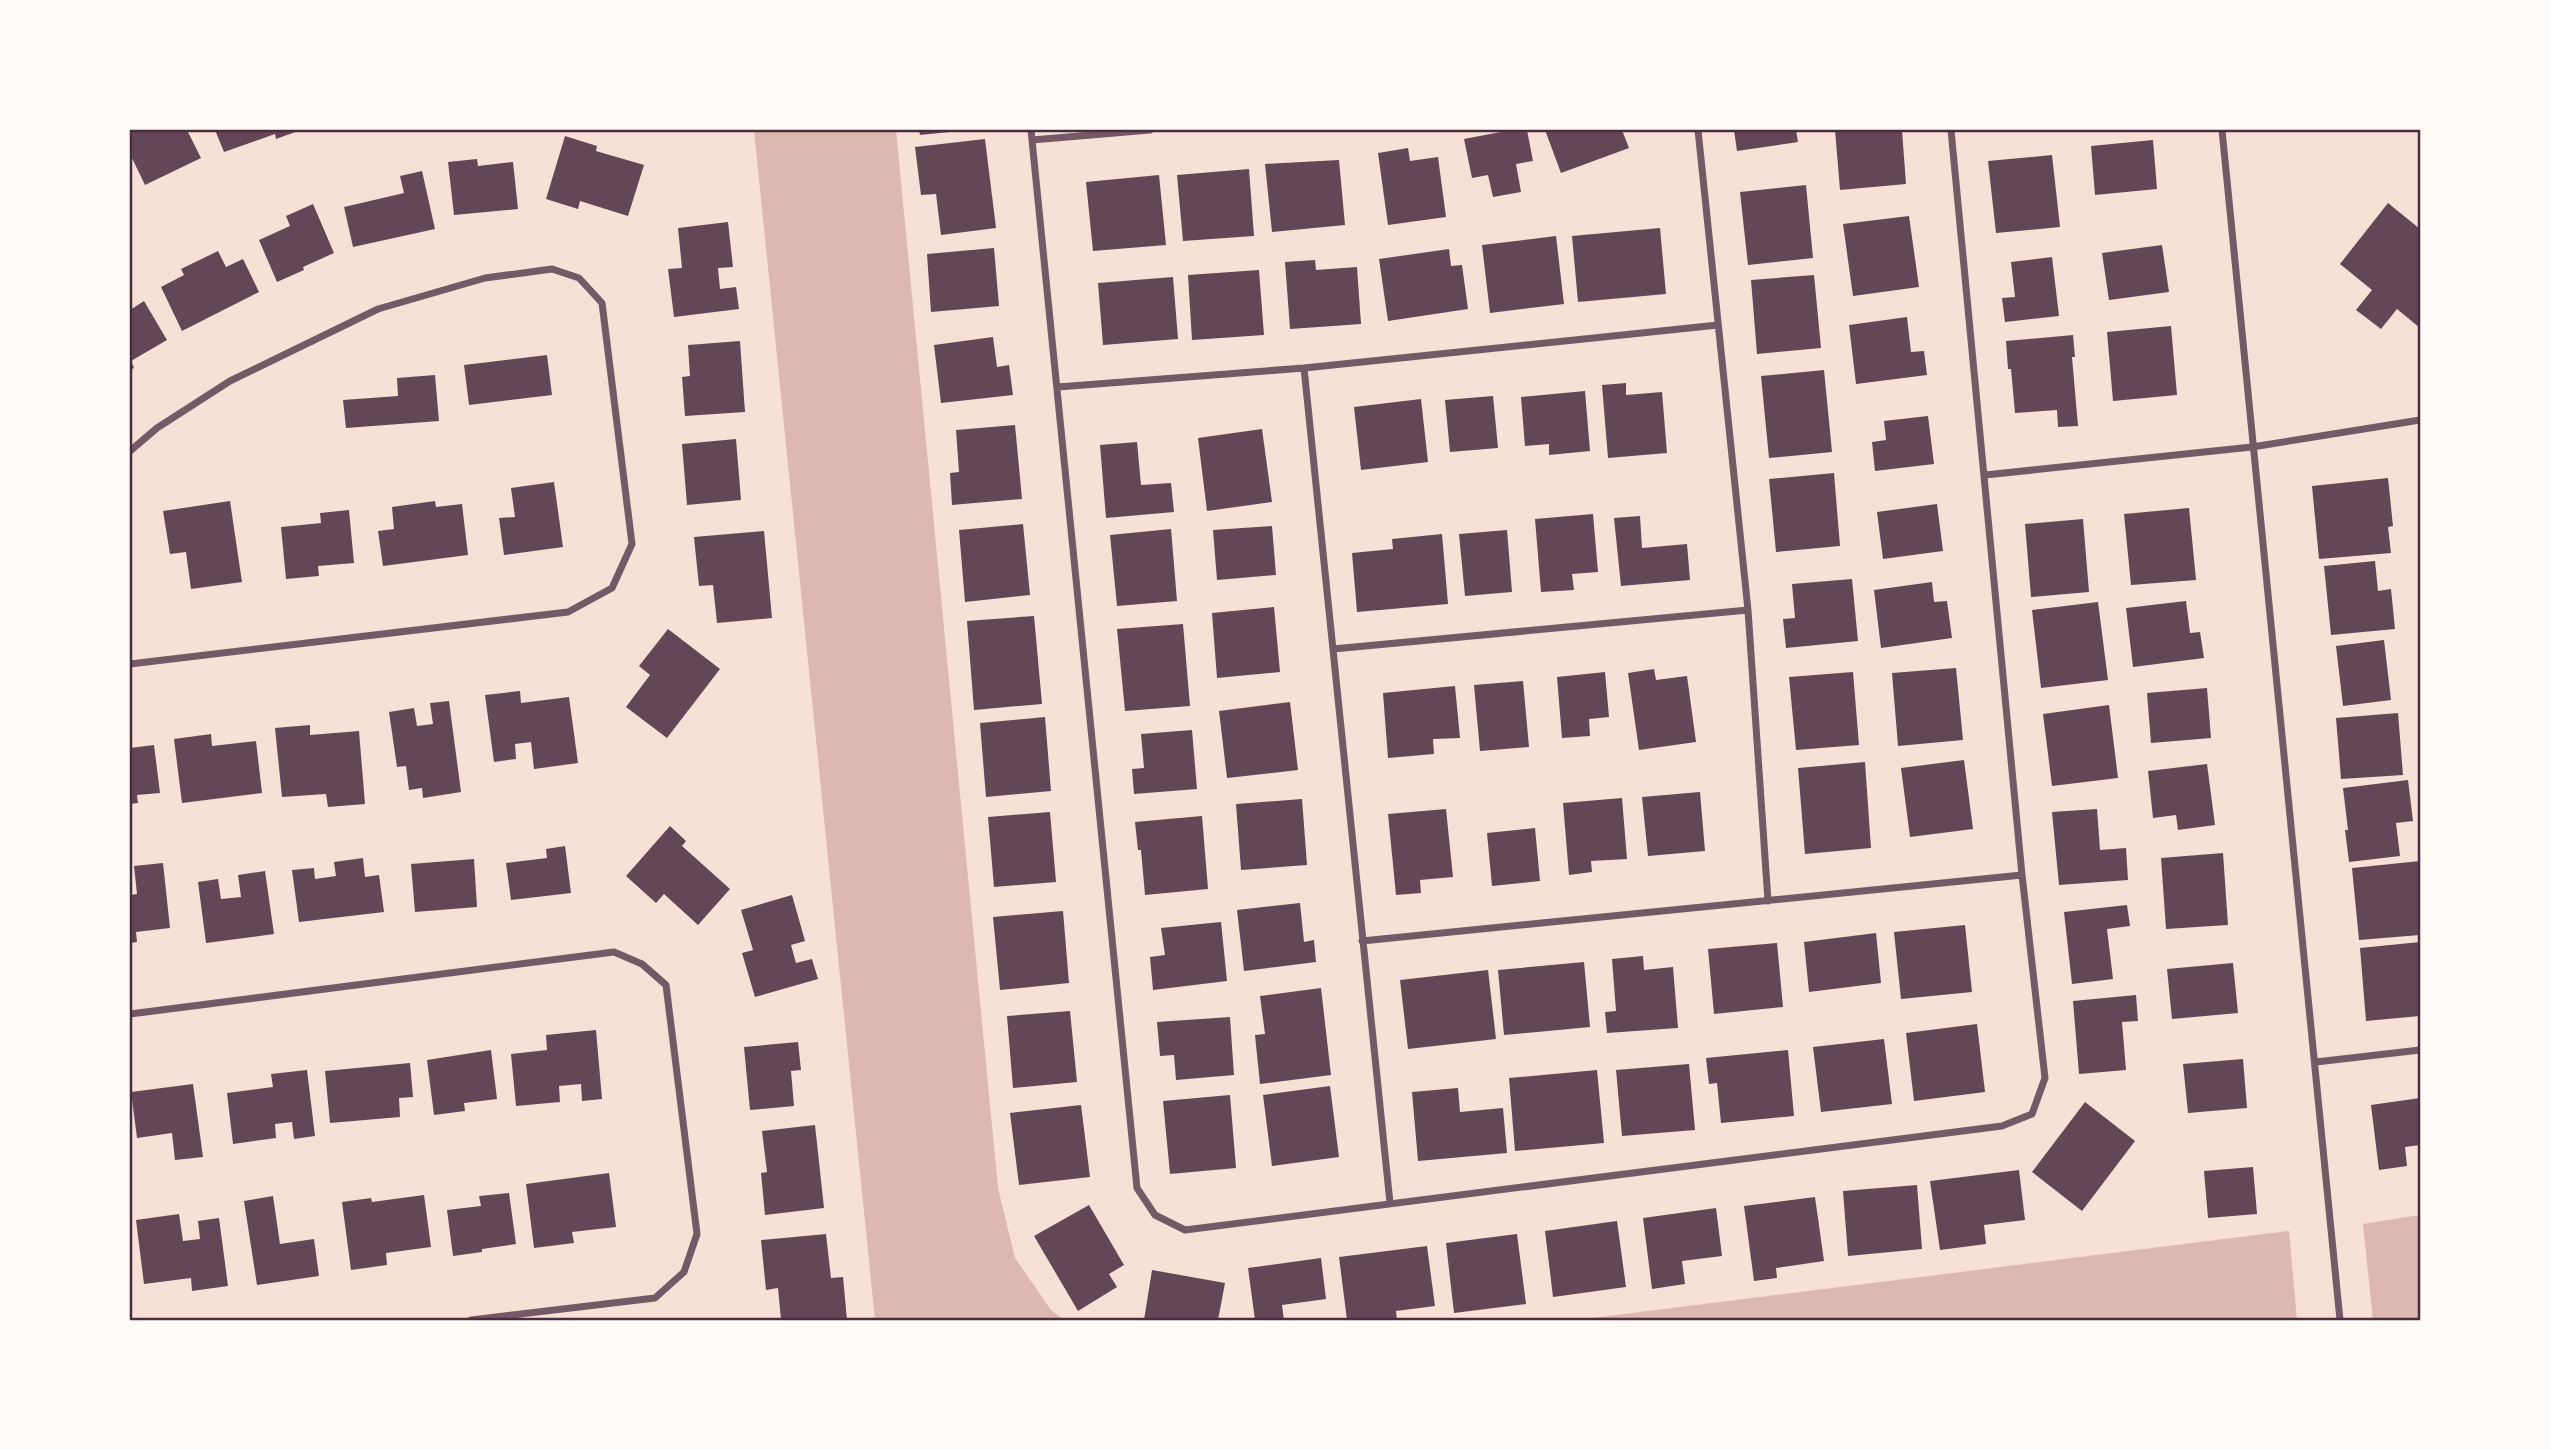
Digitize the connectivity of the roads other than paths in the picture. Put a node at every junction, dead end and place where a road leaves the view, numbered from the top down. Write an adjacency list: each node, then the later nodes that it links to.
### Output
1 (1031, 130): 6 (street)
2 (1150, 130): 6 (street)
3 (1698, 130): 7 (street)
4 (1951, 130): 13 (street)
5 (2222, 130): 11 (street)
6 (1032, 140): 9 (street)
7 (1718, 325): 8 (street); 14 (street)
8 (1304, 368): 9 (street); 15 (street)
9 (1058, 387): 23 (street)
10 (2420, 419): 11 (street)
11 (2252, 447): 13 (street); 22 (street)
12 (130, 451): 16 (street)
13 (1985, 475): 17 (street)
14 (1748, 610): 15 (street); 18 (street)
15 (1333, 649): 19 (street)
16 (130, 664)
17 (2022, 875): 18 (street); 23 (street)
18 (1768, 901): 19 (street)
19 (1362, 941): 23 (street)
20 (130, 1014): 24 (street)
21 (2420, 1050): 22 (street)
22 (2316, 1062): 25 (street)
23 (1390, 1203)
24 (471, 1321)
25 (2340, 1321)

